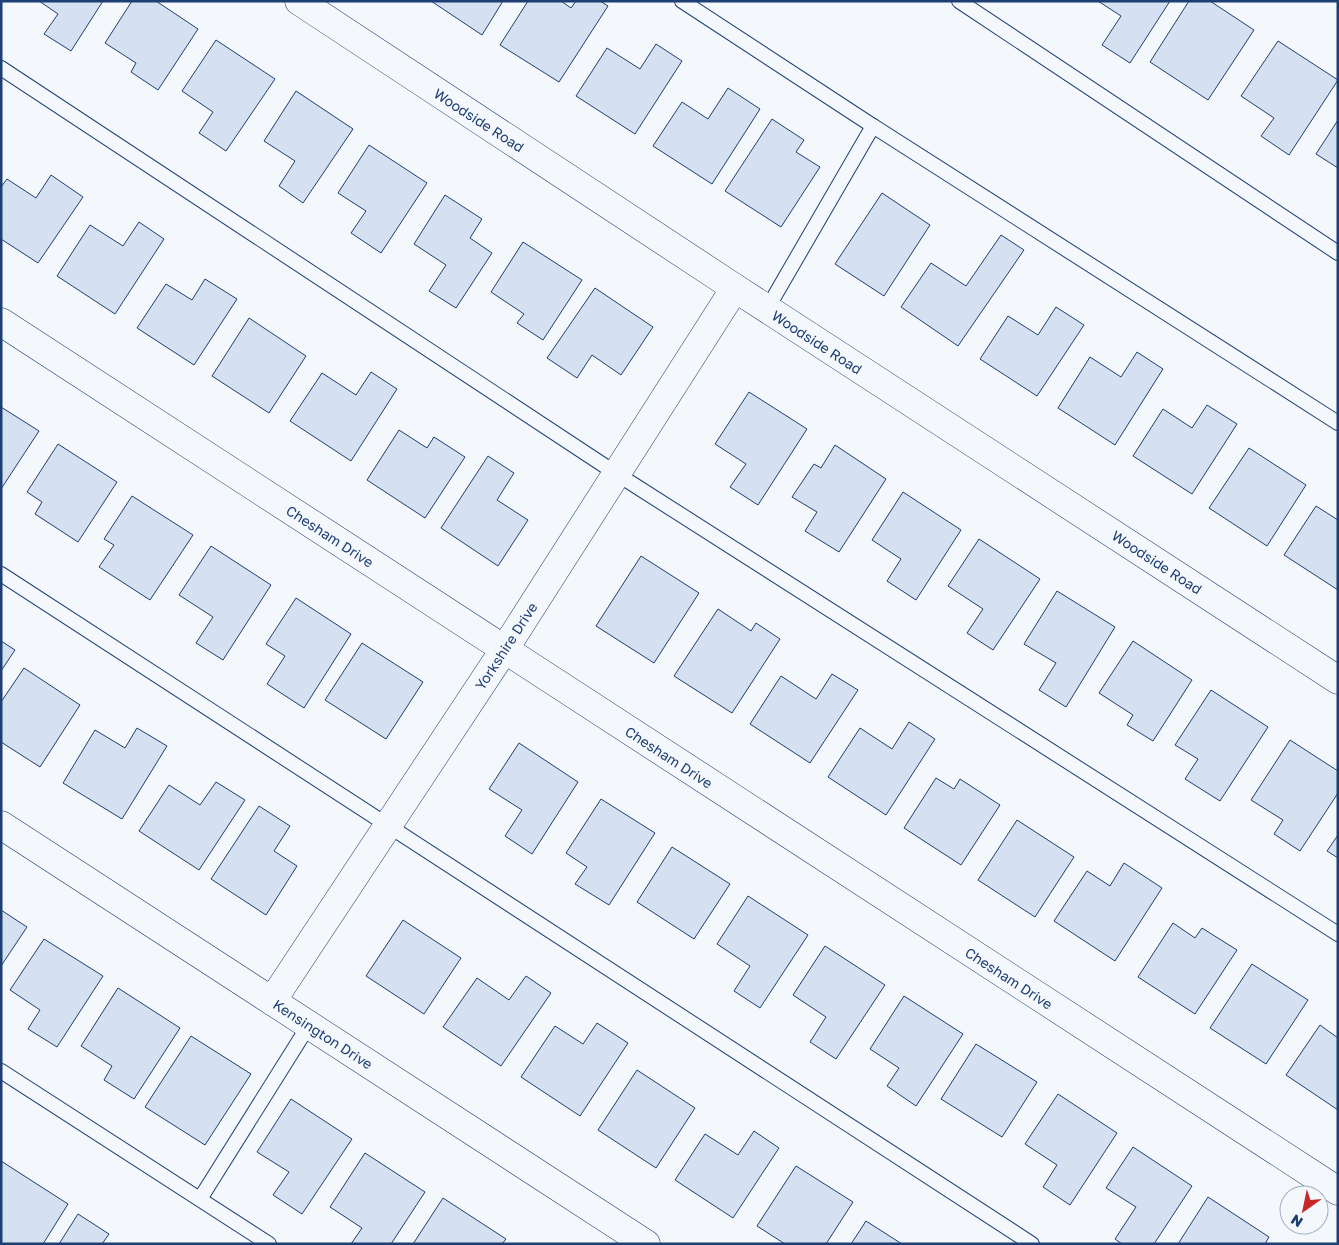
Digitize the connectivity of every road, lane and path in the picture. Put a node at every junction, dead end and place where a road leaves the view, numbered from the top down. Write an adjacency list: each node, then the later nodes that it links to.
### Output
1 (299, 1): 7 (street, Woodside Road)
2 (682, 1): 5 (lane)
3 (959, 1): 6 (lane)
4 (1, 68): 11 (lane)
5 (873, 126): 8 (lane); 10 (lane)
6 (1338, 253)
7 (736, 288): 8 (street, Woodside Road); 11 (street, Yorkshire Drive)
8 (767, 309): 14 (street, Woodside Road)
9 (1, 322): 13 (street, Chesham Drive)
10 (1338, 423)
11 (617, 474): 13 (street, Yorkshire Drive); 17 (lane)
12 (1, 574): 16 (lane)
13 (504, 650): 16 (street, Yorkshire Drive); 21 (street, Chesham Drive)
14 (1338, 680)
15 (1, 824): 18 (street, Kensington Drive)
16 (389, 824): 18 (street, Yorkshire Drive); 25 (lane)
17 (1338, 934)
18 (272, 1001): 19 (street, Kensington Drive)
19 (309, 1025): 22 (lane); 24 (street, Kensington Drive)
20 (1, 1071): 22 (lane)
21 (1338, 1191)
22 (200, 1199): 23 (lane)
23 (269, 1244)
24 (646, 1244)
25 (1032, 1244)

